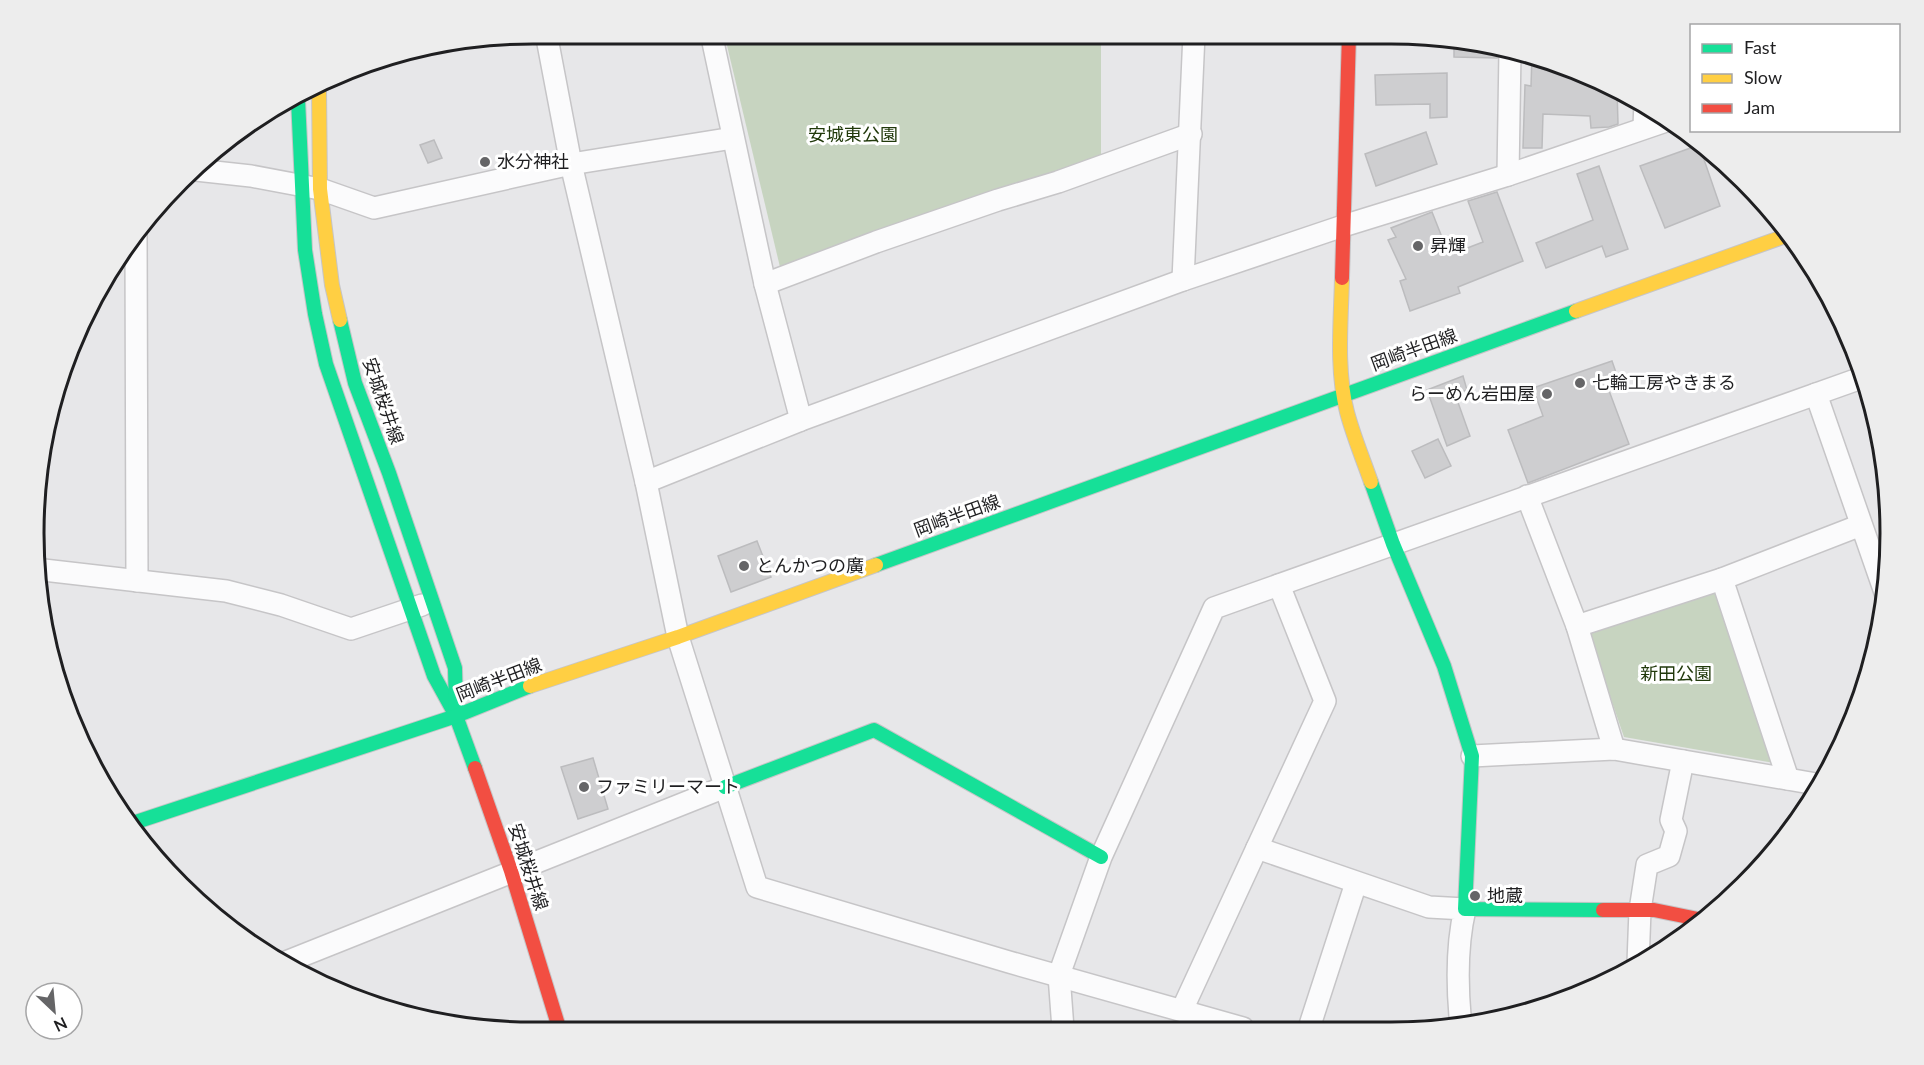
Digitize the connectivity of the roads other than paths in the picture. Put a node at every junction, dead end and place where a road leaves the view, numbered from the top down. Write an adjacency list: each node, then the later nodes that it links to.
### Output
1 (548, 44): 13 (street)
2 (713, 44): 12 (street)
3 (1194, 44): 11 (street)
4 (1349, 44): 17 (main road)
5 (1509, 58): 15 (street)
6 (320, 92): 16 (main road, 安城桜井線)
7 (299, 103): 16 (main road, 安城桜井線)
8 (1645, 114): 10 (street)
9 (1658, 123): 10 (street)
10 (1644, 127): 15 (street)
11 (1191, 134): 20 (street); 21 (street)
12 (733, 138): 13 (street); 21 (street)
13 (571, 164): 16 (street); 26 (street)
14 (203, 172): 16 (street)
15 (1508, 175): 17 (street)
16 (310, 188): 35 (main road, 安城桜井線); 36 (main road, 安城桜井線)
17 (1343, 225): 20 (street); 24 (main road)
18 (1781, 238): 24 (main road, 岡崎半田線)
19 (136, 247): 33 (street)
20 (1184, 280): 25 (street)
21 (765, 284): 25 (street)
22 (1856, 380): 23 (street)
23 (1816, 394): 27 (street); 28 (street)
24 (1343, 396): 29 (main road); 38 (main road, 岡崎半田線)
25 (801, 420): 26 (street)
26 (646, 482): 38 (street)
27 (1527, 496): 29 (street); 37 (street)
28 (1861, 525): 31 (street); 32 (street)
29 (1393, 544): 34 (street); 41 (main road)
30 (46, 570): 33 (street)
31 (1878, 573)
32 (1722, 579): 37 (street); 43 (street)
33 (137, 580): 36 (street)
34 (1280, 585): 47 (street); 48 (street)
35 (432, 600): 36 (street); 39 (main road, 安城桜井線)
36 (412, 609): 39 (main road, 安城桜井線)
37 (1577, 626): 40 (street)
38 (678, 637): 39 (main road, 岡崎半田線); 45 (street)
39 (456, 716): 46 (main road, 岡崎半田線); 49 (main road, 安城桜井線)
40 (1614, 749): 41 (street); 42 (street)
41 (1472, 756): 51 (main road)
42 (1683, 761): 43 (street); 52 (street)
43 (1788, 779): 44 (street)
44 (1811, 783)
45 (724, 787): 48 (main road); 49 (street); 56 (street)
46 (139, 821)
47 (1257, 848): 50 (street); 57 (street)
48 (1101, 857): 56 (street)
49 (511, 871): 55 (street); 59 (main road, 安城桜井線)
50 (1356, 883): 51 (street); 62 (street)
51 (1465, 909): 52 (main road); 58 (street)
52 (1640, 910): 53 (main road); 54 (street)
53 (1692, 918)
54 (1638, 955)
55 (293, 959)
56 (1059, 975): 57 (street); 60 (street)
57 (1182, 1010): 61 (street)
58 (1460, 1016)
59 (557, 1022)
60 (1062, 1022)
61 (1223, 1022)
62 (1311, 1022)

